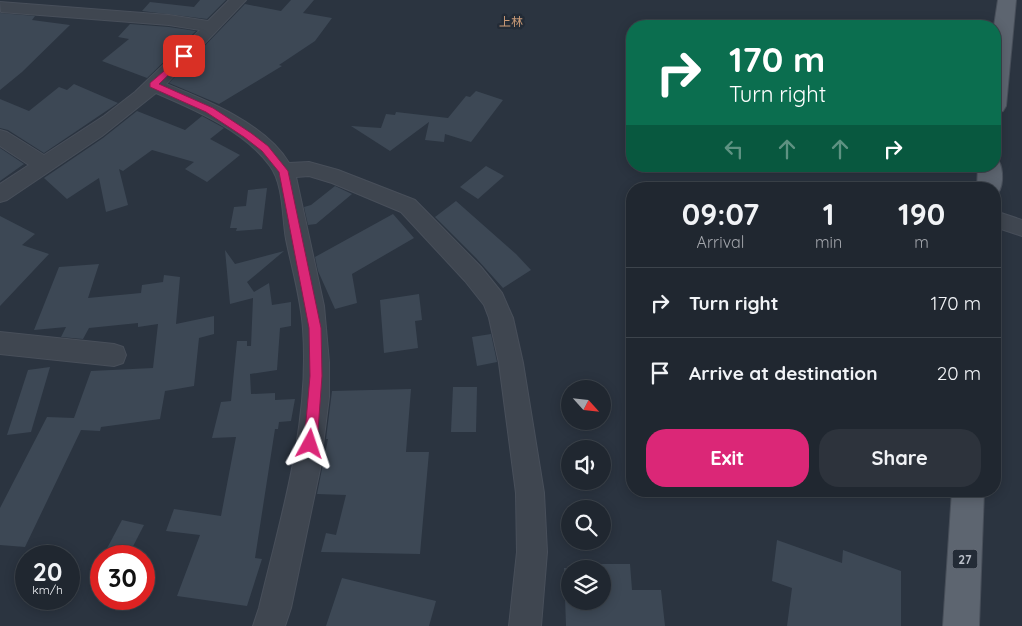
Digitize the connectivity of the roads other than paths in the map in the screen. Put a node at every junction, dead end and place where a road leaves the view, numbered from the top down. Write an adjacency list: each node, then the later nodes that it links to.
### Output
1 (238, 0): 4 (street)
2 (1007, 0): 5 (main road)
3 (2, 7): 4 (street)
4 (212, 27): 6 (street)
5 (1001, 53)
6 (153, 85): 8 (street); 9 (street)
7 (0, 137): 8 (street)
8 (44, 165): 10 (street)
9 (283, 171): 16 (street); 17 (street)
10 (0, 194)
11 (1001, 221): 12 (street)
12 (1022, 228)
13 (0, 343): 14 (street)
14 (114, 355)
15 (968, 497): 18 (main road, 27)
16 (270, 626)
17 (525, 626)
18 (962, 626)

